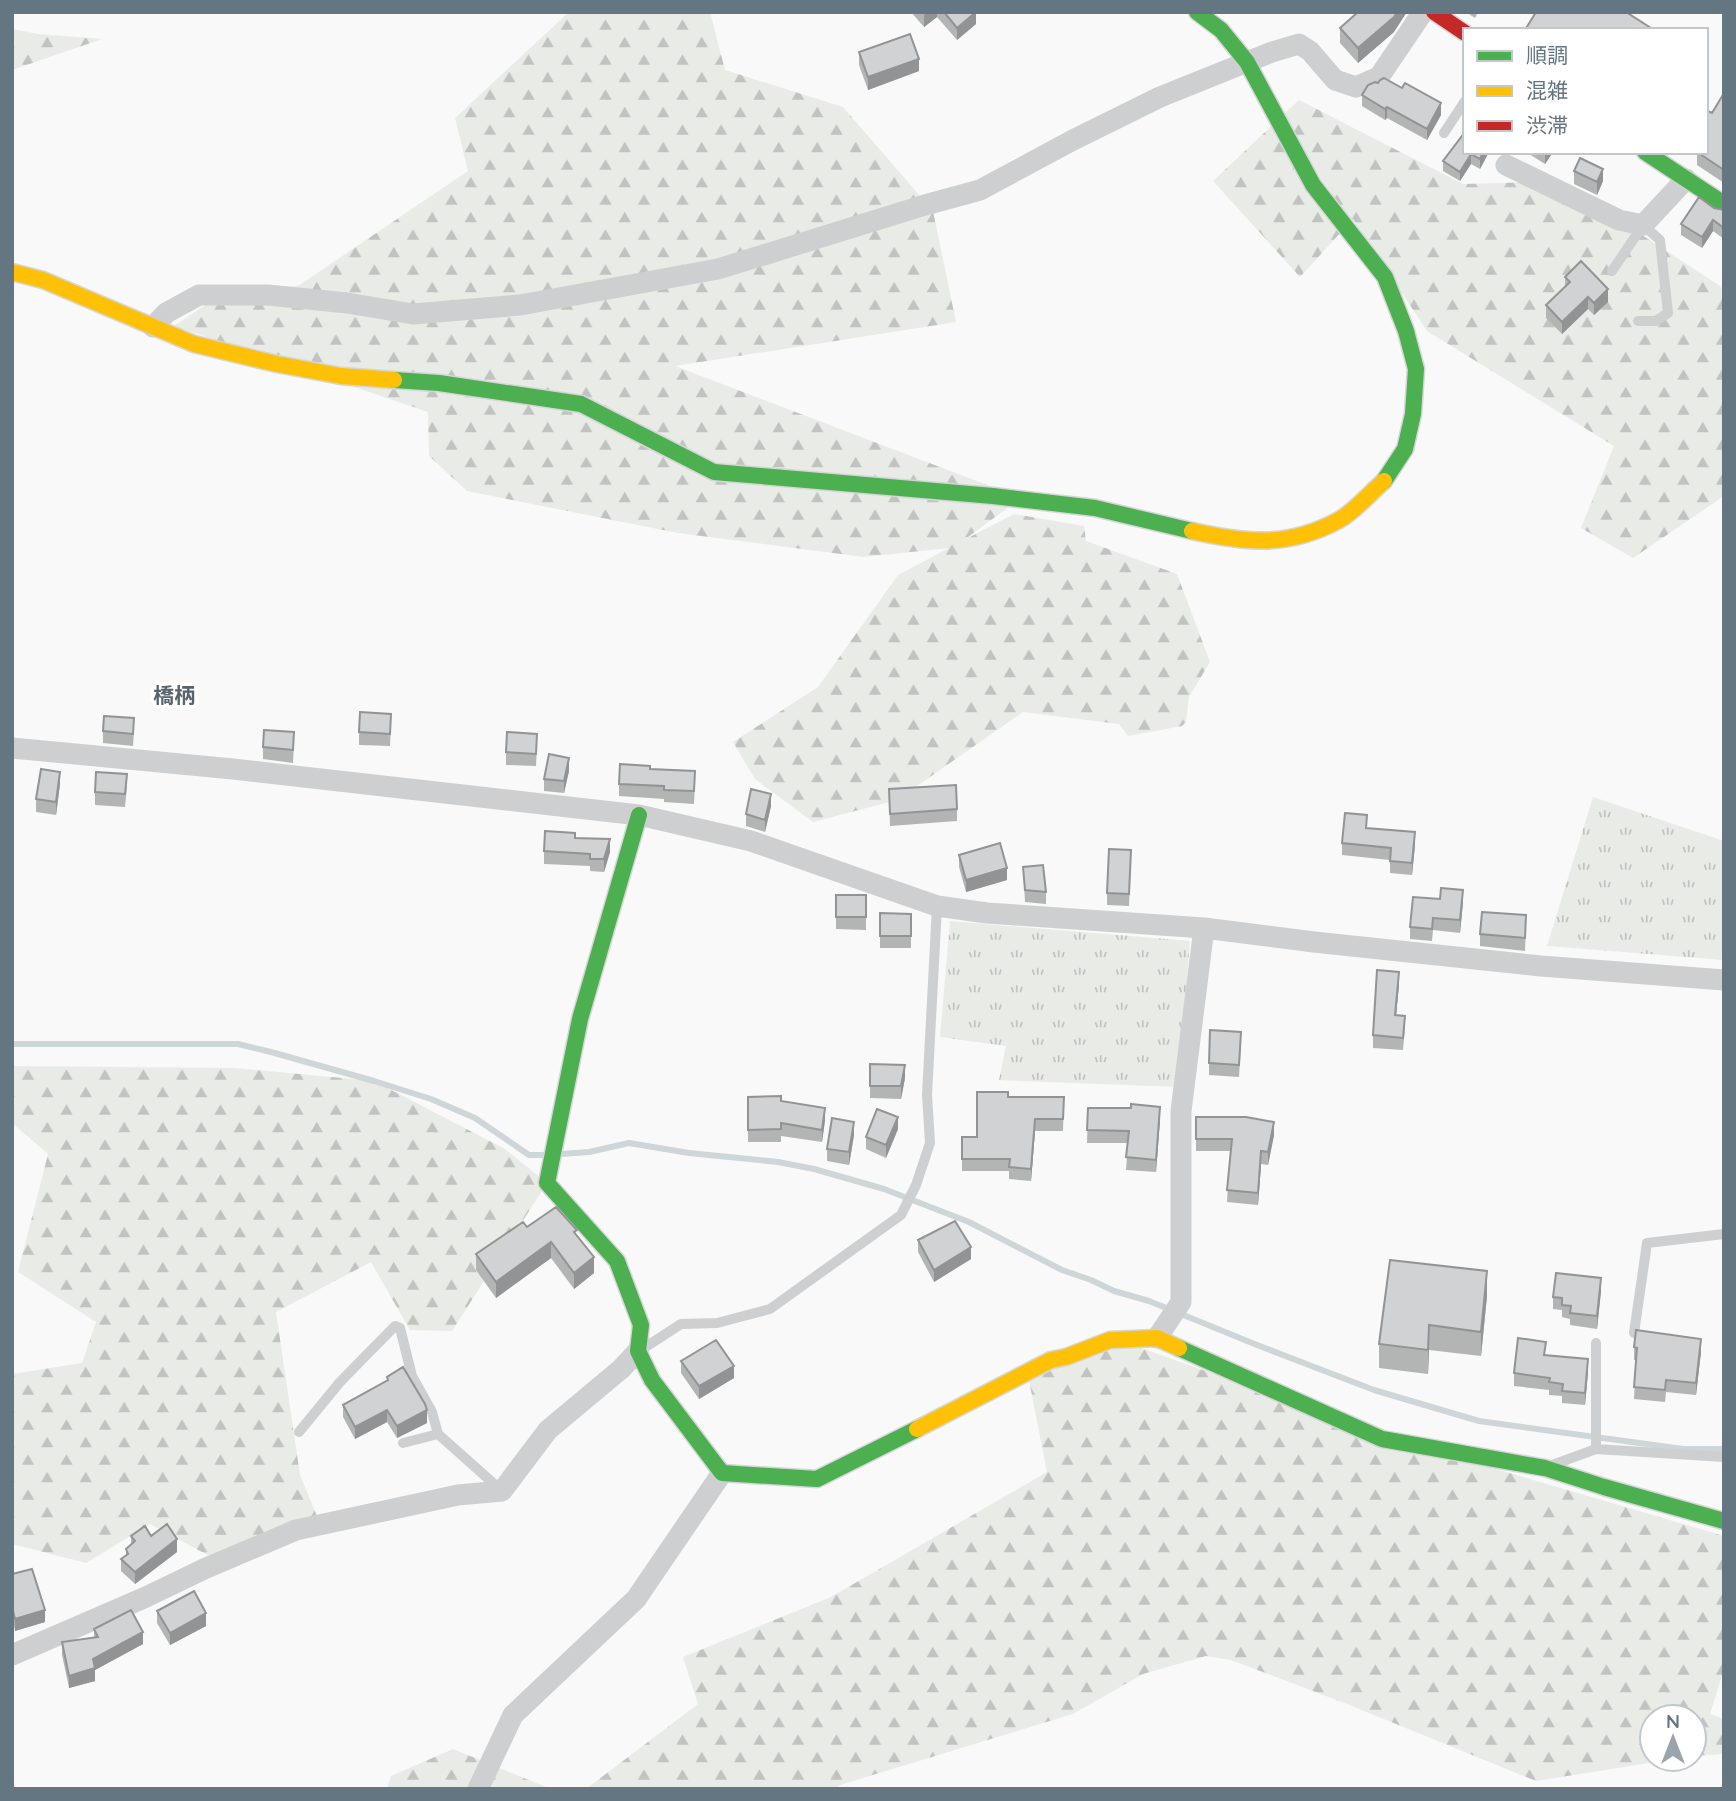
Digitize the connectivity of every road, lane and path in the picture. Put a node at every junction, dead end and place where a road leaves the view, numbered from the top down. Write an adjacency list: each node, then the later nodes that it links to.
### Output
1 (1197, 12): 5 (street)
2 (1423, 12): 5 (street)
3 (1434, 12): 4 (street)
4 (1463, 32)
5 (1247, 62): 16 (street); 16 (street)
6 (1463, 104): 7 (lane)
7 (1444, 133)
8 (1648, 154): 10 (street)
9 (1506, 165): 12 (street)
10 (1686, 179): 11 (street); 12 (street)
11 (1724, 204)
12 (1643, 225): 14 (lane); 15 (lane)
13 (12, 271): 16 (street)
14 (1612, 271)
15 (1638, 321)
16 (153, 327)
17 (12, 748): 18 (street)
18 (639, 815): 19 (street); 26 (street)
19 (937, 906): 20 (street); 26 (lane)
20 (1204, 928): 21 (street); 23 (street)
21 (1724, 980)
22 (1724, 1234): 24 (lane)
23 (1162, 1331): 32 (street); 33 (street)
24 (1634, 1333)
25 (1596, 1343): 30 (lane)
26 (638, 1351): 33 (street); 34 (street)
27 (299, 1432): 28 (lane)
28 (438, 1434): 29 (lane); 34 (lane)
29 (403, 1443)
30 (1596, 1448): 31 (lane); 32 (lane)
31 (1724, 1457)
32 (1545, 1468): 35 (street)
33 (722, 1473): 37 (street)
34 (502, 1491): 36 (street)
35 (1724, 1521)
36 (12, 1655)
37 (478, 1789)

